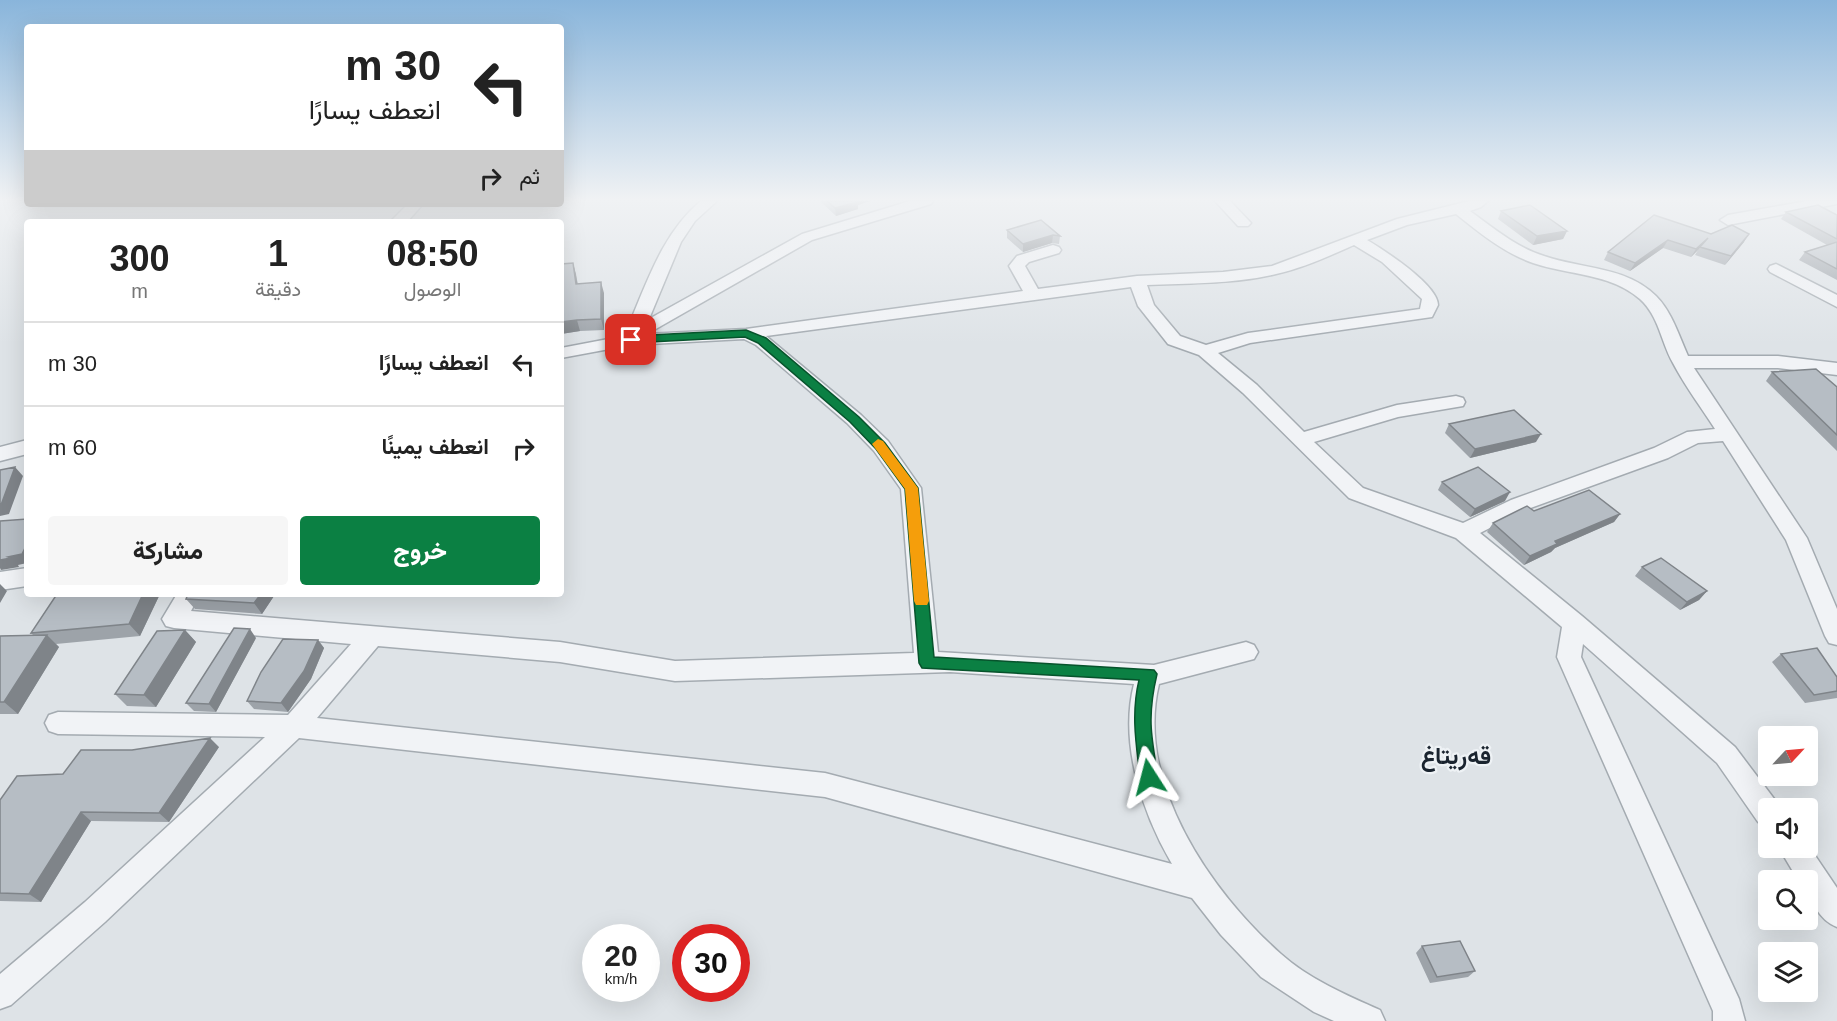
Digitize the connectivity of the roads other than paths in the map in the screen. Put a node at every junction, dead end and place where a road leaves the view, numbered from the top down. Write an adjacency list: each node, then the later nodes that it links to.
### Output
1 (670, 249): 12 (street)
2 (787, 249): 12 (street)
3 (1333, 249): 8 (street)
4 (1371, 249): 13 (street)
5 (1515, 249): 15 (street)
6 (1053, 250): 9 (street)
7 (1776, 269): 10 (street)
8 (1137, 281): 9 (street); 13 (street)
9 (1033, 295): 11 (street)
10 (1837, 302)
11 (746, 334): 12 (street); 30 (street)
12 (633, 337): 14 (street)
13 (1206, 351): 19 (street)
14 (564, 352)
15 (1681, 362): 16 (street); 18 (street)
16 (1837, 369)
17 (1456, 402): 19 (street)
18 (1727, 434): 22 (street); 27 (street)
19 (1300, 440): 22 (street)
20 (24, 448): 21 (street)
21 (0, 454)
22 (1464, 532): 26 (street)
23 (24, 577): 24 (street)
24 (0, 580)
25 (187, 597): 28 (street)
26 (1574, 623): 34 (street); 40 (street)
27 (1835, 627)
28 (372, 636): 30 (street); 33 (street)
29 (1245, 652): 31 (street)
30 (927, 663): 31 (street)
31 (1149, 674): 36 (street)
32 (58, 723): 33 (street)
33 (294, 726): 36 (street); 38 (street)
34 (1758, 799)
35 (1800, 858): 37 (street)
36 (1201, 886): 39 (street)
37 (1837, 913)
38 (0, 994)
39 (1369, 1021)
40 (1729, 1021)

